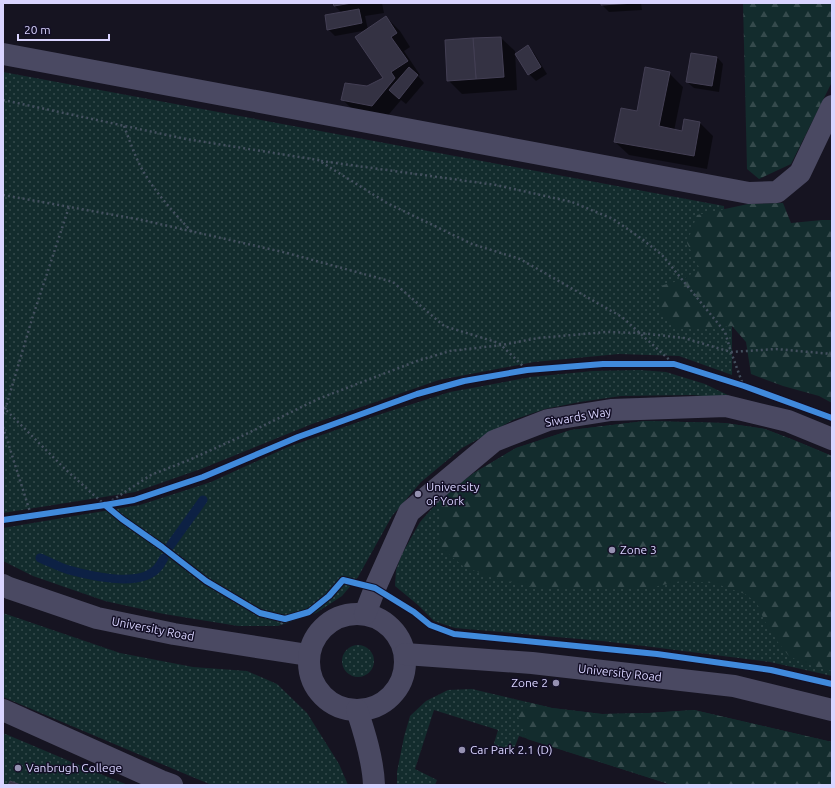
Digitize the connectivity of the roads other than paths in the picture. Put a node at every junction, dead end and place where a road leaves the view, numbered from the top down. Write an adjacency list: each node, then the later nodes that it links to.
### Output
1 (3, 54): 2 (street)
2 (832, 106)
3 (832, 439): 5 (street, Siwards Way)
4 (3, 585): 7 (street, University Road)
5 (365, 614): 6 (street); 7 (street)
6 (405, 654): 9 (street); 10 (street, University Road)
7 (308, 655): 9 (street)
8 (3, 710): 11 (street)
9 (357, 710): 12 (street)
10 (832, 710)
11 (164, 784)
12 (374, 785)

